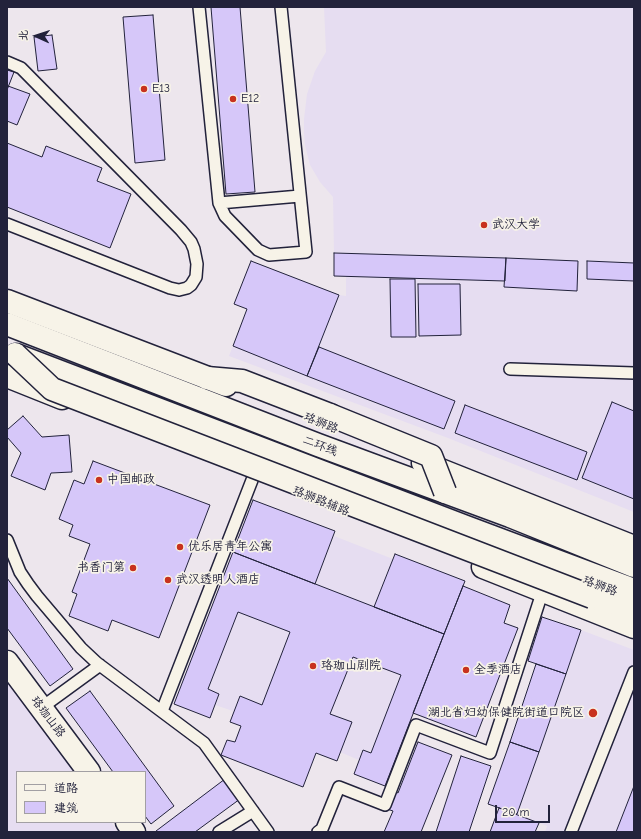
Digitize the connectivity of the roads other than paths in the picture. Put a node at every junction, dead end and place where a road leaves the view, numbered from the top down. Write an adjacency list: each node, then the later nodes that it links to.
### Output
1 (199, 7): 5 (lane)
2 (281, 7): 4 (lane)
3 (7, 62): 6 (lane)
4 (300, 196): 5 (lane); 5 (lane)
5 (219, 203)
6 (7, 224)
7 (7, 300): 13 (main road, 珞狮路)
8 (7, 324): 15 (main road, 二环线)
9 (10, 354): 20 (main road, 二环线); 21 (main road, 珞狮路); 22 (main road, bridge)
10 (510, 369): 11 (lane)
11 (634, 374)
12 (7, 376): 14 (main road, 珞狮路辅路)
13 (207, 378): 15 (main road, bridge); 17 (main road, 珞狮路)
14 (254, 475): 19 (main road, 珞狮路辅路); 28 (lane)
15 (445, 492): 18 (main road, 二环线)
16 (7, 540): 25 (lane)
17 (634, 547)
18 (634, 566)
19 (543, 590): 23 (main road, 珞狮路辅路); 35 (lane)
20 (634, 590)
21 (634, 599)
22 (634, 605)
23 (634, 627)
24 (7, 662): 27 (main road, 珞珈山路)
25 (100, 666): 27 (lane); 28 (lane)
26 (634, 675): 36 (lane)
27 (41, 708): 29 (main road, 珞珈山路)
28 (162, 711): 30 (lane)
29 (88, 771)
30 (253, 810): 33 (lane); 34 (lane)
31 (128, 823): 32 (main road)
32 (134, 832)
33 (219, 832)
34 (268, 832)
35 (318, 832)
36 (571, 832)

